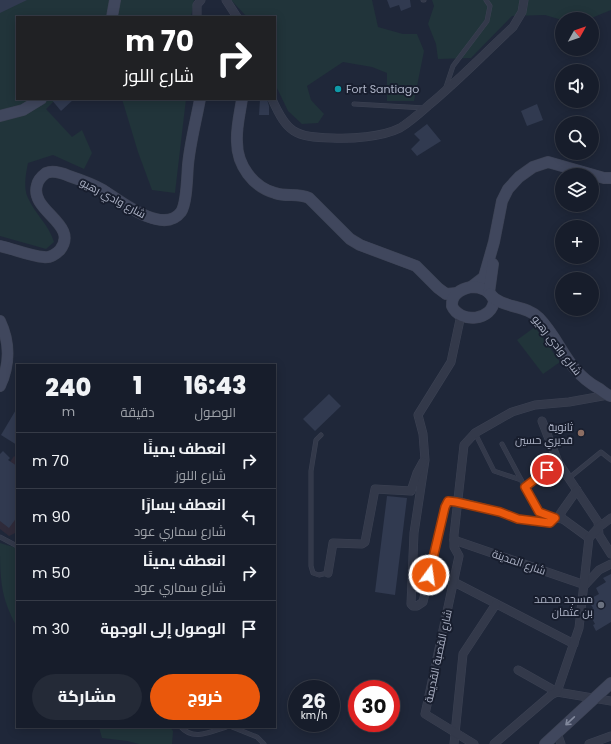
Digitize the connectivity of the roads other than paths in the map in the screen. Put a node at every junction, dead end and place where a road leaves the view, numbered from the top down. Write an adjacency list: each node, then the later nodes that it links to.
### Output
1 (115, 0): 6 (street)
2 (201, 0): 7 (street)
3 (226, 0): 8 (street)
4 (486, 0): 9 (lane)
5 (524, 0): 9 (street)
6 (112, 16)
7 (197, 16)
8 (236, 16)
9 (445, 92): 15 (street)
10 (39, 100): 16 (street)
11 (200, 100): 19 (street, شارع وادي رهيو)
12 (242, 100): 20 (street)
13 (272, 100): 15 (street)
14 (354, 104): 15 (lane)
15 (425, 108)
16 (0, 116)
17 (611, 178): 18 (street)
18 (494, 242): 21 (street); 23 (street)
19 (0, 246)
20 (399, 259): 22 (street); 26 (street)
21 (471, 287): 22 (street); 23 (street)
22 (457, 293): 26 (street)
23 (490, 293): 24 (street, شارع وادي رهيو); 25 (street)
24 (523, 308): 25 (street, شارع وادي رهيو); 30 (street, شارع وادي رهيو)
25 (490, 310): 26 (street)
26 (457, 312): 35 (street)
27 (0, 321): 29 (street)
28 (0, 366): 29 (street)
29 (2, 382)
30 (609, 396): 32 (street)
31 (542, 420): 37 (street)
32 (474, 433): 39 (lane); 42 (street, شارع القصبة القديمة)
33 (321, 435): 52 (lane)
34 (502, 444): 39 (lane)
35 (425, 460): 42 (street); 52 (street)
36 (611, 460): 38 (lane)
37 (558, 462): 38 (street); 40 (lane)
38 (569, 478): 41 (street)
39 (522, 480): 40 (lane)
40 (525, 487): 43 (lane)
41 (577, 490): 43 (street); 45 (street)
42 (456, 502): 43 (street); 48 (street, شارع القصبة القديمة)
43 (559, 518): 47 (street)
44 (611, 518): 45 (street)
45 (599, 526): 47 (street); 50 (street)
46 (0, 537): 49 (lane)
47 (590, 538): 54 (street)
48 (454, 540): 53 (street, شارع القصبة القديمة); 54 (street, شارع المدينة)
49 (16, 545)
50 (611, 554)
51 (611, 564): 54 (street)
52 (328, 572)
53 (454, 582): 55 (street); 65 (street, شارع القصبة القديمة)
54 (585, 585): 56 (street)
55 (496, 604): 56 (street); 65 (street)
56 (574, 644): 59 (street)
57 (518, 670): 59 (street)
58 (611, 683): 60 (street)
59 (557, 692): 60 (street); 71 (street)
60 (594, 698): 61 (street); 66 (street, one-way to 66)
61 (611, 701)
62 (182, 728): 63 (lane)
63 (222, 728)
64 (234, 728): 68 (lane)
65 (456, 733): 69 (street); 70 (street, شارع القصبة القديمة)
66 (557, 733): 72 (street); 73 (street)
67 (611, 736): 74 (street)
68 (264, 744)
69 (454, 744)
70 (474, 744)
71 (494, 744)
72 (545, 744)
73 (561, 744)
74 (589, 744)

